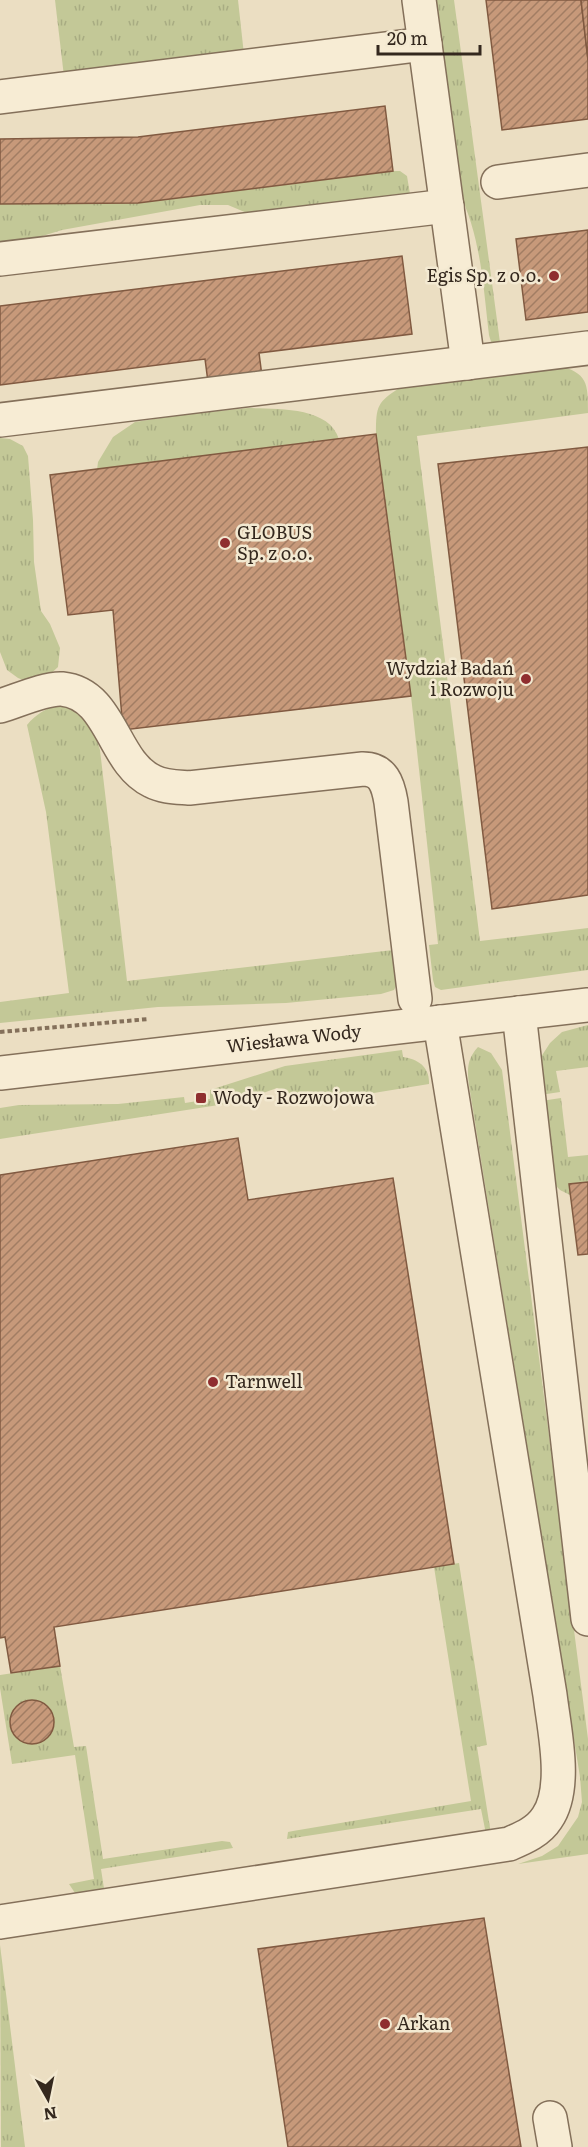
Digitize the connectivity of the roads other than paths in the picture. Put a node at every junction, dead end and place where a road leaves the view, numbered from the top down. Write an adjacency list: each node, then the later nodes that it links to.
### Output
1 (419, 0): 2 (street)
2 (425, 44): 3 (street); 6 (street)
3 (0, 97)
4 (588, 170): 5 (street)
5 (498, 182)
6 (447, 206): 7 (street); 9 (street)
7 (0, 259)
8 (588, 348): 9 (street)
9 (468, 363): 10 (street)
10 (0, 420)
11 (0, 706): 12 (street)
12 (415, 999)
13 (588, 1005): 14 (street, Wiesława Wody)
14 (519, 1013): 15 (street, Wiesława Wody); 17 (street)
15 (440, 1022): 16 (street, Wiesława Wody); 18 (street)
16 (0, 1074)
17 (588, 1619)
18 (0, 1922)

